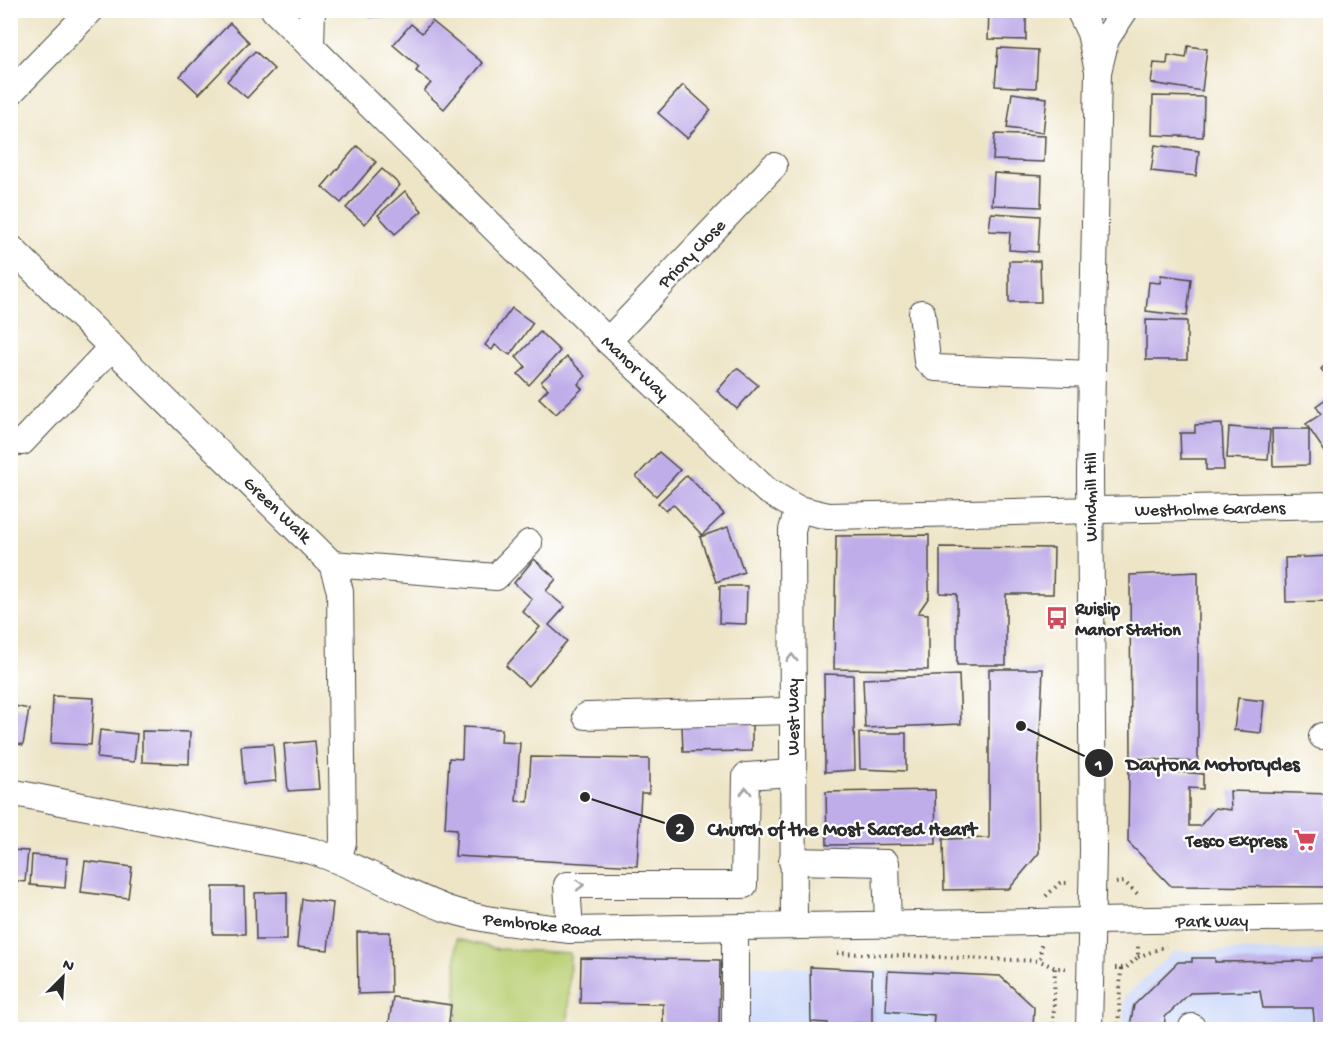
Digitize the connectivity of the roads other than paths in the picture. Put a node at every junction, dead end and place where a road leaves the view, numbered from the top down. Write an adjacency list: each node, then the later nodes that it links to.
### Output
1 (91, 10): 8 (street)
2 (274, 10): 6 (street, Manor Way)
3 (312, 10): 6 (street)
4 (1079, 10): 7 (street, Windmill Hill)
5 (1125, 10): 7 (street, Windmill Hill)
6 (312, 47): 12 (street, Manor Way)
7 (1098, 72): 14 (street, Windmill Hill)
8 (10, 93)
9 (774, 166): 12 (street, Priory Close)
10 (10, 247): 13 (street, Green Walk)
11 (922, 313): 14 (street)
12 (608, 341): 17 (street, Manor Way)
13 (112, 347): 15 (street); 20 (street, Green Walk)
14 (1092, 374): 18 (street, Windmill Hill)
15 (22, 442)
16 (1330, 505): 18 (street, Westholme Gardens)
17 (798, 509): 18 (street, Manor Way); 21 (street, West Way, one-way to 17)
18 (1089, 510): 28 (street, Windmill Hill)
19 (529, 543): 20 (street)
20 (332, 564): 25 (street, Green Walk)
21 (791, 711): 22 (street); 23 (street, West Way)
22 (586, 716)
23 (792, 773): 26 (street, West Way); 32 (street, one-way to 23)
24 (10, 792): 25 (street, Pembroke Road)
25 (338, 860): 32 (street, Pembroke Road)
26 (792, 861): 29 (street); 30 (street, West Way)
27 (1330, 917): 28 (street, Park Way)
28 (1093, 923): 29 (street, Pembroke Road); 34 (street, Windmill Hill)
29 (888, 925): 30 (street, Pembroke Road)
30 (794, 926): 31 (street, Pembroke Road)
31 (735, 929): 32 (street, Pembroke Road); 33 (street)
32 (570, 930)
33 (735, 1029)
34 (1089, 1029)

